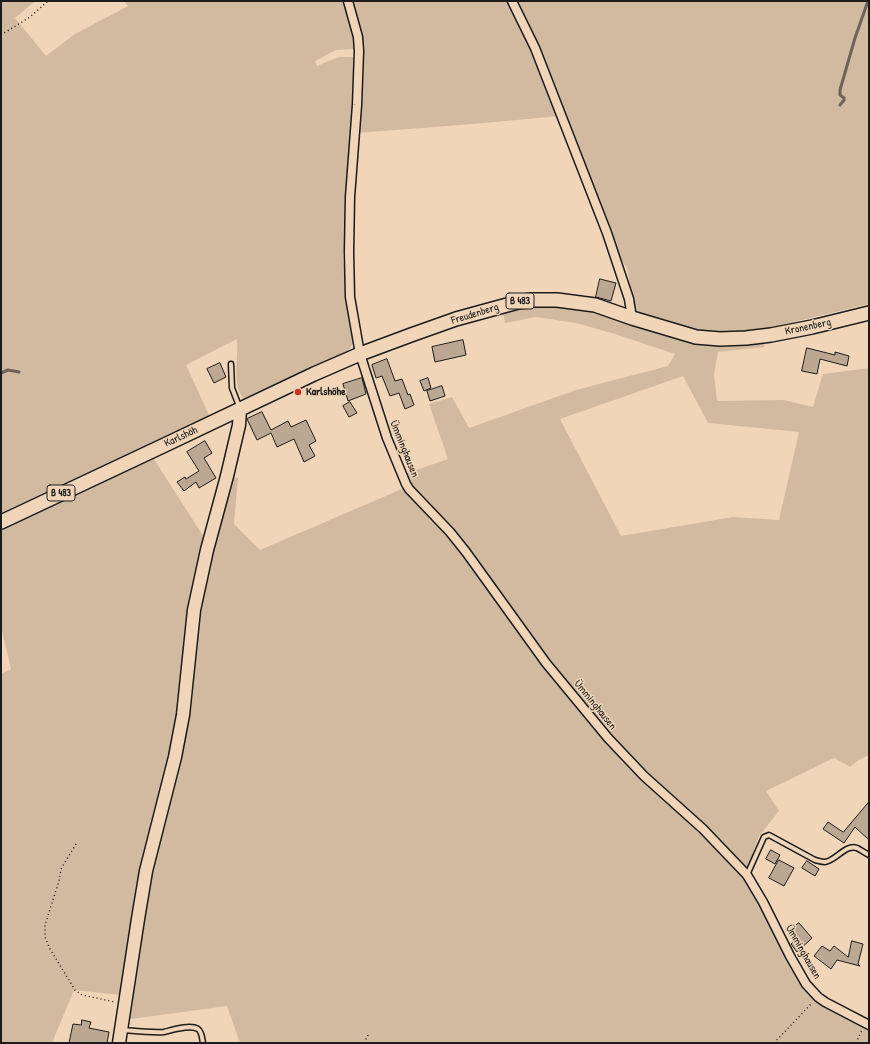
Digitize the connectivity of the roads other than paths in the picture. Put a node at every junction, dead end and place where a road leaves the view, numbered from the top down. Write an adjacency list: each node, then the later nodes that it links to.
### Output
1 (348, 1): 6 (street, Ümminghausen)
2 (512, 1): 4 (street)
3 (869, 313): 5 (main road, Kronenberg / B 483)
4 (632, 318): 5 (main road, Freudenberg / B 483); 6 (main road, Freudenberg / B 483)
5 (746, 338)
6 (360, 354): 8 (main road, Freudenberg / B 483); 11 (street, Ümminghausen)
7 (231, 364): 8 (lane)
8 (240, 409): 9 (main road, Karlshöh / B 483); 13 (main road)
9 (1, 522)
10 (869, 855): 11 (lane)
11 (747, 875): 12 (street, Ümminghausen)
12 (867, 1024)
13 (121, 1030): 14 (main road); 15 (lane)
14 (119, 1043)
15 (203, 1043)

